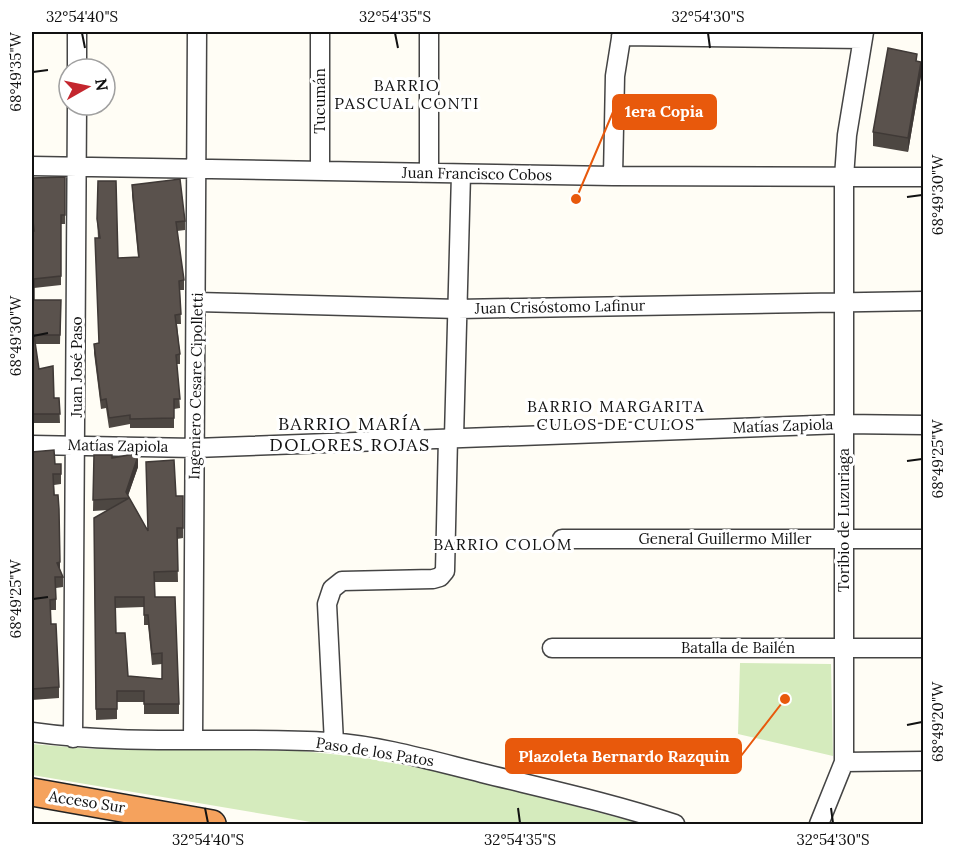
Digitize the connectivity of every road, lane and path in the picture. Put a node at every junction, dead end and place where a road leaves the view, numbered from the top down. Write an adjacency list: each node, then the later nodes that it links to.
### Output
1 (77, 32): 8 (street)
2 (197, 32): 12 (street, Ingeniero Cesare Cipolletti)
3 (320, 32): 13 (street, Tucumán)
4 (429, 32): 14 (street)
5 (622, 34): 6 (street); 16 (street)
6 (760, 34): 7 (street)
7 (863, 35): 17 (street, Toribio de Luzuriaga)
8 (77, 57)
9 (77, 117): 11 (street, Juan José Paso)
10 (32, 166): 11 (street, Juan Francisco Cobos)
11 (77, 166): 12 (street, Juan Francisco Cobos); 27 (street, Juan José Paso)
12 (198, 168): 13 (street, Juan Francisco Cobos); 21 (street, Ingeniero Cesare Cipolletti)
13 (320, 170): 14 (street, Juan Francisco Cobos)
14 (429, 173): 15 (street, Juan Francisco Cobos)
15 (462, 174): 16 (street, Juan Francisco Cobos); 22 (street)
16 (613, 176): 17 (street, Juan Francisco Cobos)
17 (844, 177): 18 (street, Juan Francisco Cobos); 20 (street, Toribio de Luzuriaga)
18 (924, 177)
19 (924, 301): 20 (street, Juan Crisóstomo Lafinur)
20 (844, 302): 22 (street, Juan Crisóstomo Lafinur); 23 (street, Toribio de Luzuriaga)
21 (197, 303): 22 (street, Juan Crisóstomo Lafinur); 28 (street, Ingeniero Cesare Cipolletti)
22 (458, 309): 25 (street)
23 (844, 424): 24 (street, Matías Zapiola); 25 (street, Matías Zapiola); 30 (street, Toribio de Luzuriaga)
24 (924, 425)
25 (451, 438): 28 (street, Matías Zapiola); 38 (street)
26 (32, 445): 27 (street, Matías Zapiola)
27 (76, 445): 28 (street, Matías Zapiola); 36 (street, Juan José Paso)
28 (195, 448): 37 (street, Ingeniero Cesare Cipolletti)
29 (562, 539): 30 (street, General Guillermo Miller)
30 (844, 539): 31 (street, General Guillermo Miller); 33 (street, Toribio de Luzuriaga)
31 (924, 539)
32 (552, 648): 33 (street, Batalla de Bailén)
33 (843, 648): 34 (street, Batalla de Bailén); 40 (street, Toribio de Luzuriaga)
34 (924, 648)
35 (32, 732): 36 (street, Paso de los Patos)
36 (73, 738): 37 (street, Paso de los Patos)
37 (193, 740): 38 (street, Paso de los Patos)
38 (334, 743): 43 (street, Paso de los Patos)
39 (924, 761): 40 (street)
40 (844, 762): 44 (street, Toribio de Luzuriaga)
41 (32, 792): 42 (highway, Acceso Sur)
42 (212, 825)
43 (675, 825)
44 (819, 825)

